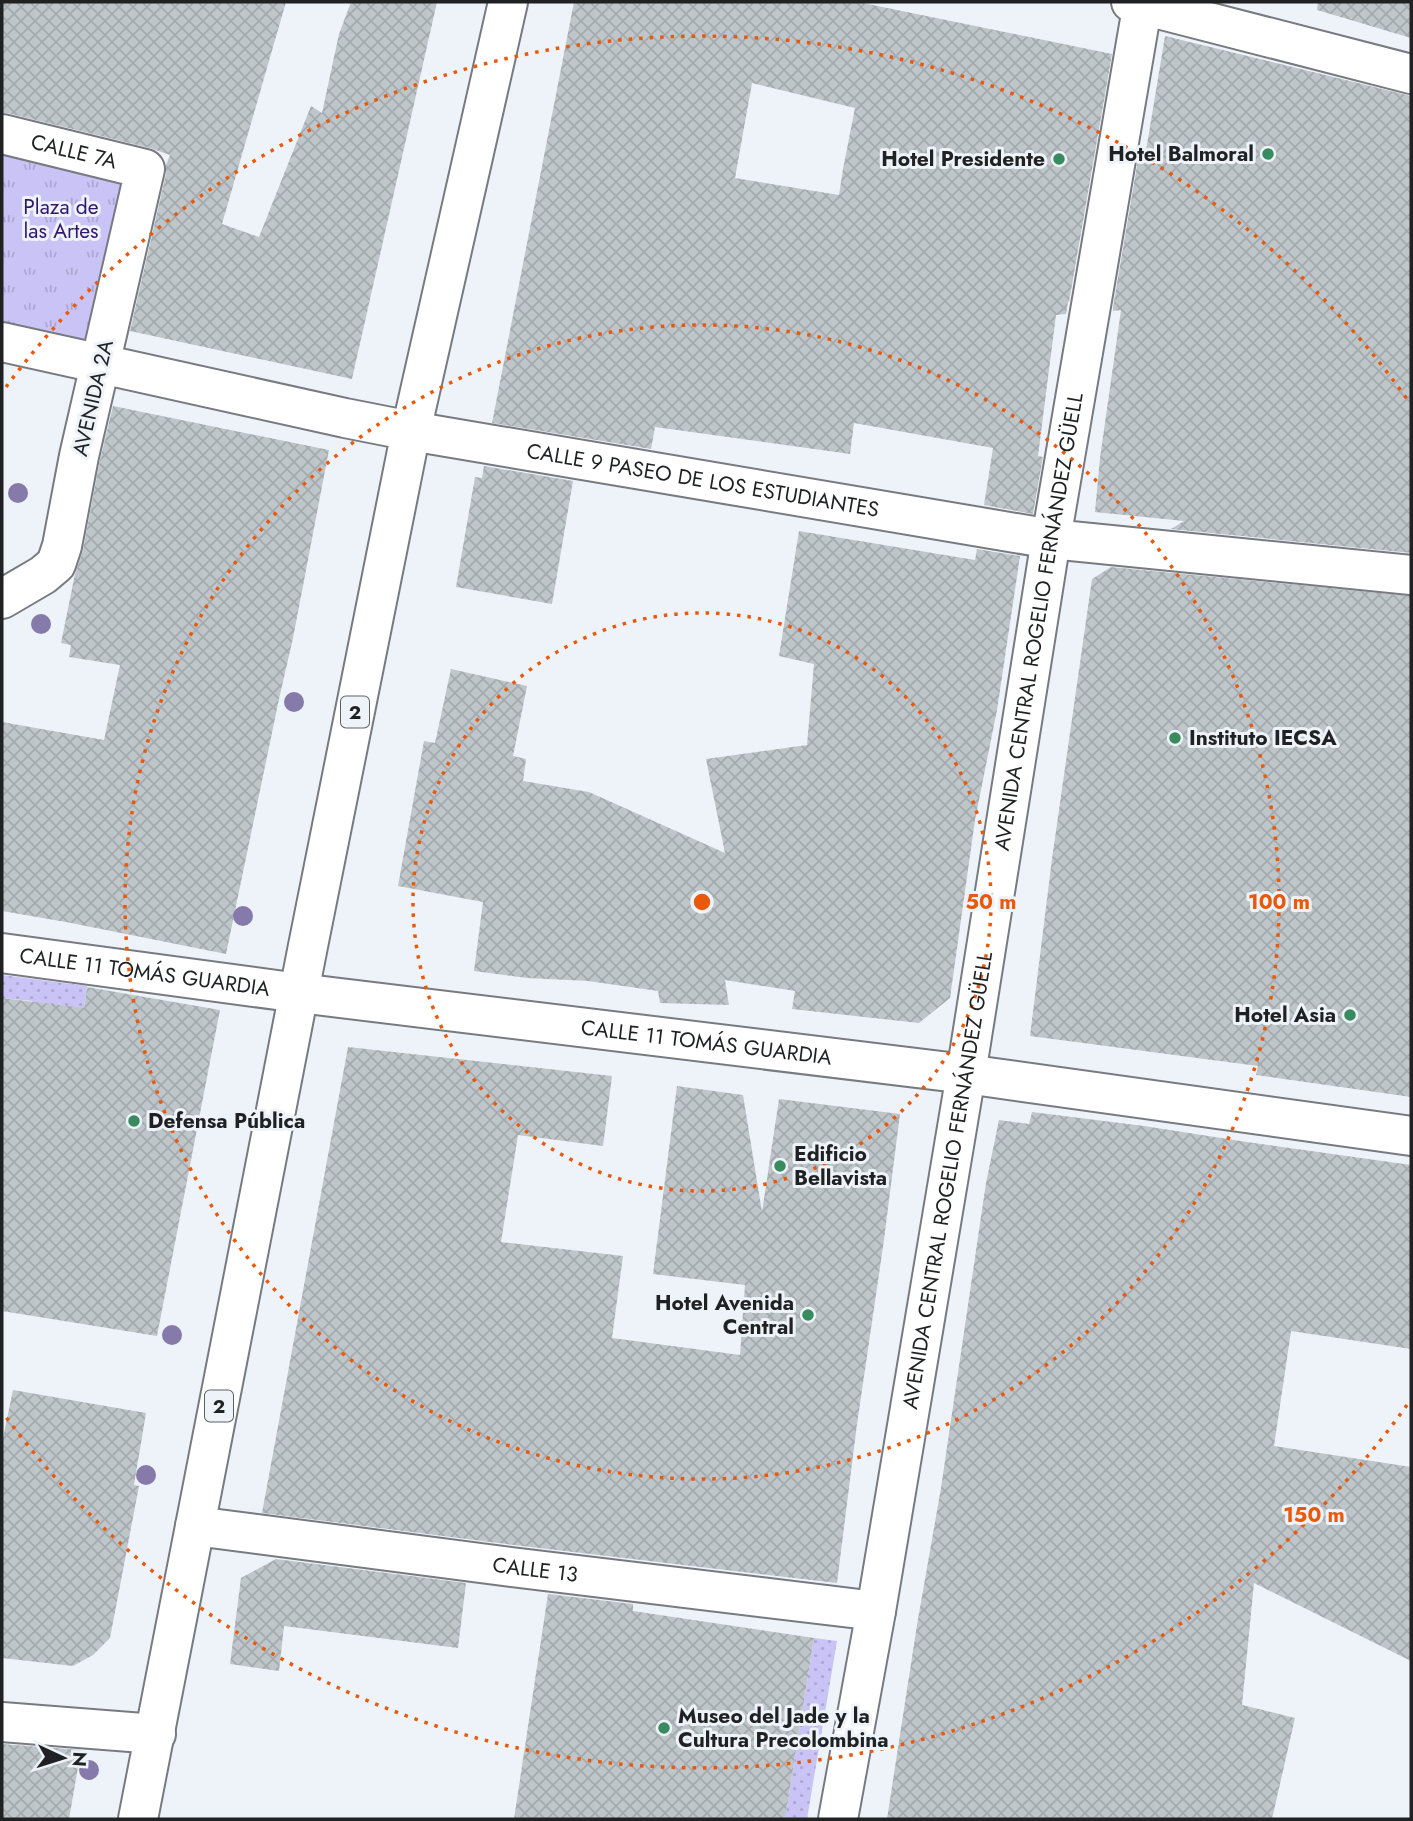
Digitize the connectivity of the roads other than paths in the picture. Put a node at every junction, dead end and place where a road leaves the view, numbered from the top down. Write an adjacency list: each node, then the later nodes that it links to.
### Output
1 (508, 2): 8 (main road, 2)
2 (1139, 3): 3 (main road); 9 (main road, AVENIDA CENTRAL ROGELIO FERNÁNDEZ GÜELL)
3 (1411, 74)
4 (2, 134): 5 (main road, CALLE 7A)
5 (145, 169): 7 (main road, AVENIDA 2A)
6 (2, 342): 7 (main road, CALLE 9 PASEO DE LOS ESTUDIANTES)
7 (100, 364): 8 (main road, CALLE 9 PASEO DE LOS ESTUDIANTES); 11 (main road, AVENIDA 2A)
8 (411, 430): 9 (main road, CALLE 9 PASEO DE LOS ESTUDIANTES); 13 (main road, 2)
9 (1051, 539): 10 (main road, CALLE 9 PASEO DE LOS ESTUDIANTES); 14 (main road, AVENIDA CENTRAL ROGELIO FERNÁNDEZ GÜELL)
10 (1411, 575)
11 (2, 599)
12 (2, 953): 13 (main road, CALLE 11 TOMÁS GUARDIA)
13 (299, 993): 14 (main road, CALLE 11 TOMÁS GUARDIA); 16 (main road, 2)
14 (966, 1074): 15 (main road, CALLE 11 TOMÁS GUARDIA); 17 (main road, AVENIDA CENTRAL ROGELIO FERNÁNDEZ GÜELL)
15 (1411, 1136)
16 (195, 1526): 17 (main road, CALLE 13); 19 (main road, 2)
17 (876, 1611): 21 (main road, AVENIDA CENTRAL ROGELIO FERNÁNDEZ GÜELL)
18 (2, 1723): 19 (main road)
19 (156, 1734): 20 (main road, 2)
20 (140, 1819)
21 (838, 1819)

